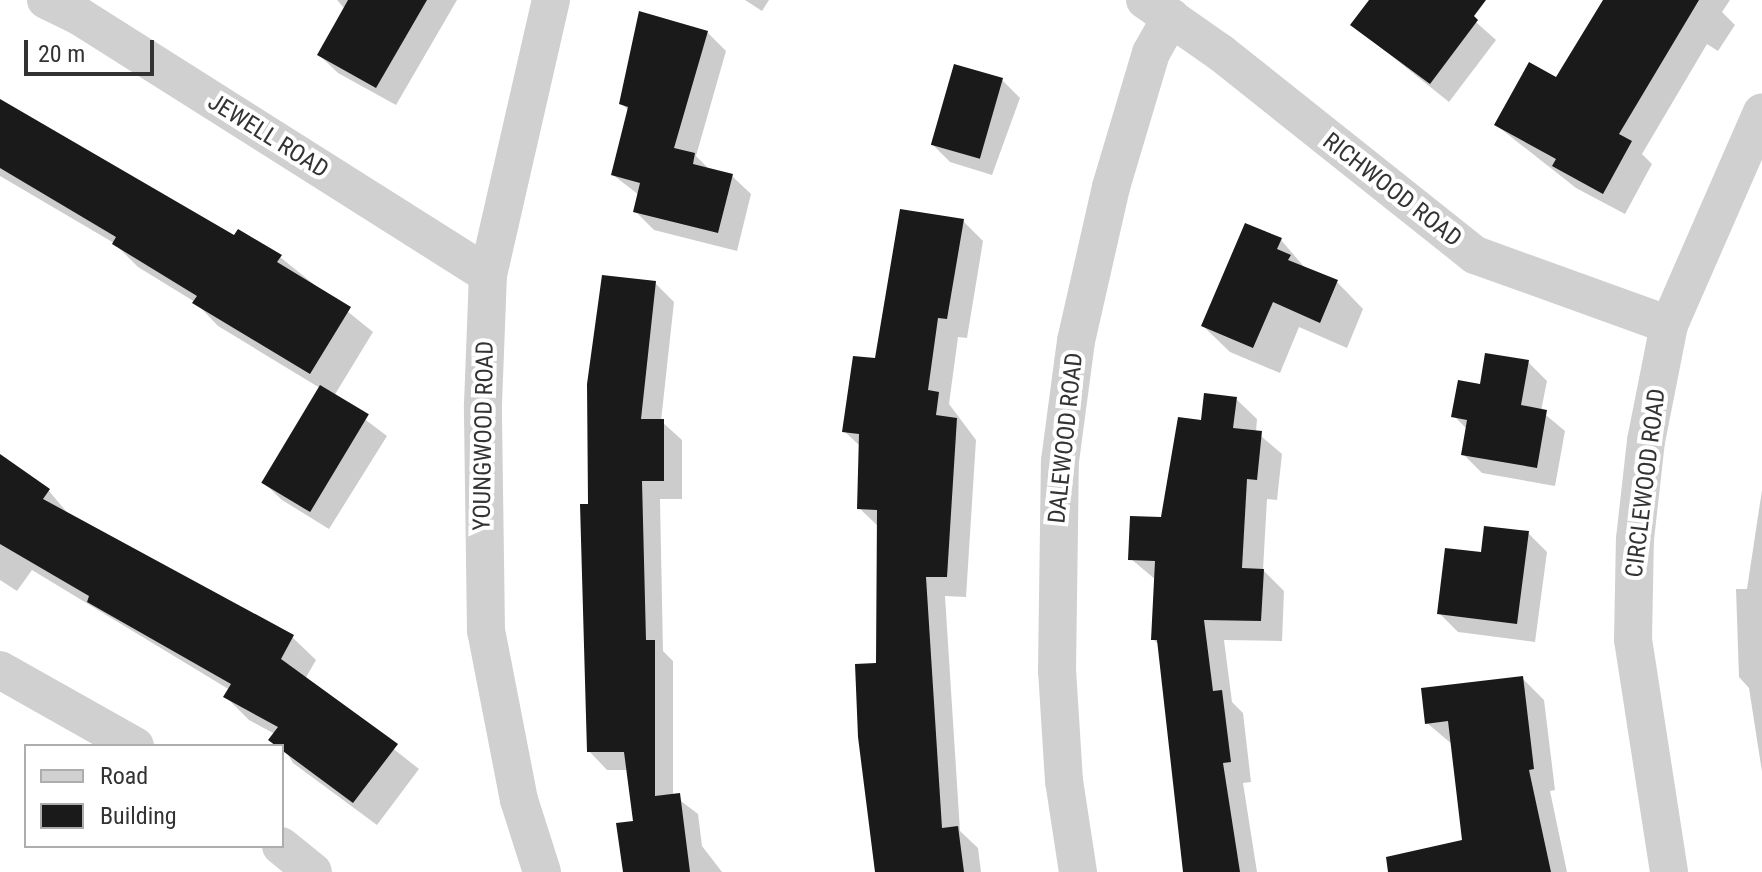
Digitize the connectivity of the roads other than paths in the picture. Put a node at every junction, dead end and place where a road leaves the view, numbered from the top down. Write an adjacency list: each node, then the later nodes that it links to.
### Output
1 (46, 0): 5 (street, JEWELL ROAD)
2 (551, 0): 5 (street, YOUNGWOOD ROAD)
3 (1158, 9): 6 (street, RICHWOOD ROAD); 12 (street, DALEWOOD ROAD)
4 (1762, 112): 6 (street, CIRCLEWOOD ROAD)
5 (488, 275): 11 (street, YOUNGWOOD ROAD)
6 (1669, 325): 13 (street, CIRCLEWOOD ROAD)
7 (0, 670): 8 (street)
8 (131, 744)
9 (283, 848): 10 (street)
10 (313, 872)
11 (542, 872)
12 (1078, 872)
13 (1669, 872)

